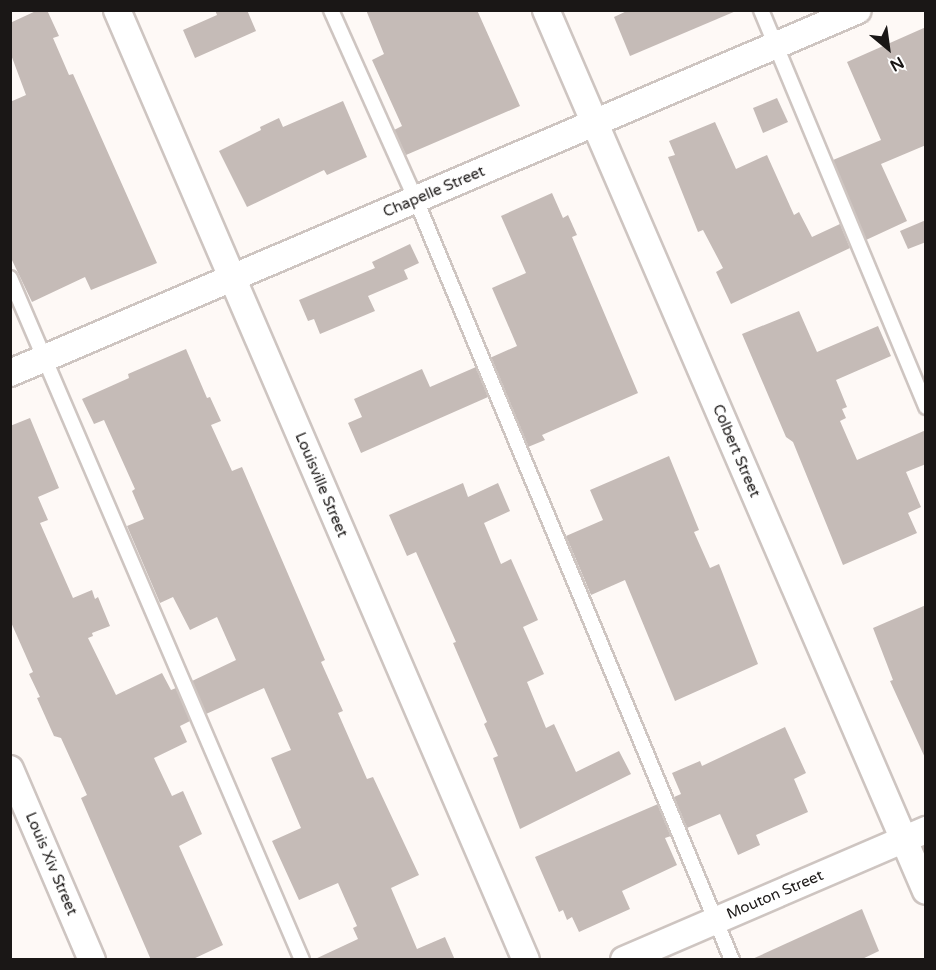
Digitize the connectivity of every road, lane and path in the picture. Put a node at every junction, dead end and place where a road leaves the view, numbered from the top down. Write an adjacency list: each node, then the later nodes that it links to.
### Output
1 (117, 10): 10 (street, Louisville Street)
2 (331, 10): 8 (lane)
3 (546, 10): 7 (street, Colbert Street)
4 (761, 10): 6 (lane)
5 (858, 10): 6 (street, Chapelle Street)
6 (776, 45): 7 (street, Chapelle Street); 13 (lane)
7 (595, 123): 8 (street, Chapelle Street); 15 (street, Colbert Street)
8 (416, 200): 10 (street, Chapelle Street); 17 (lane)
9 (10, 278): 11 (lane)
10 (231, 278): 11 (street, Chapelle Street); 20 (street, Louisville Street)
11 (45, 358): 12 (street, Chapelle Street); 19 (lane)
12 (10, 373)
13 (926, 407)
14 (10, 769): 18 (street, Louis Xiv Street)
15 (915, 835): 16 (street, Colbert Street); 17 (street, Mouton Street)
16 (926, 891)
17 (715, 920): 21 (street, Mouton Street); 22 (lane)
18 (92, 960)
19 (302, 960)
20 (526, 960)
21 (624, 960)
22 (732, 960)

